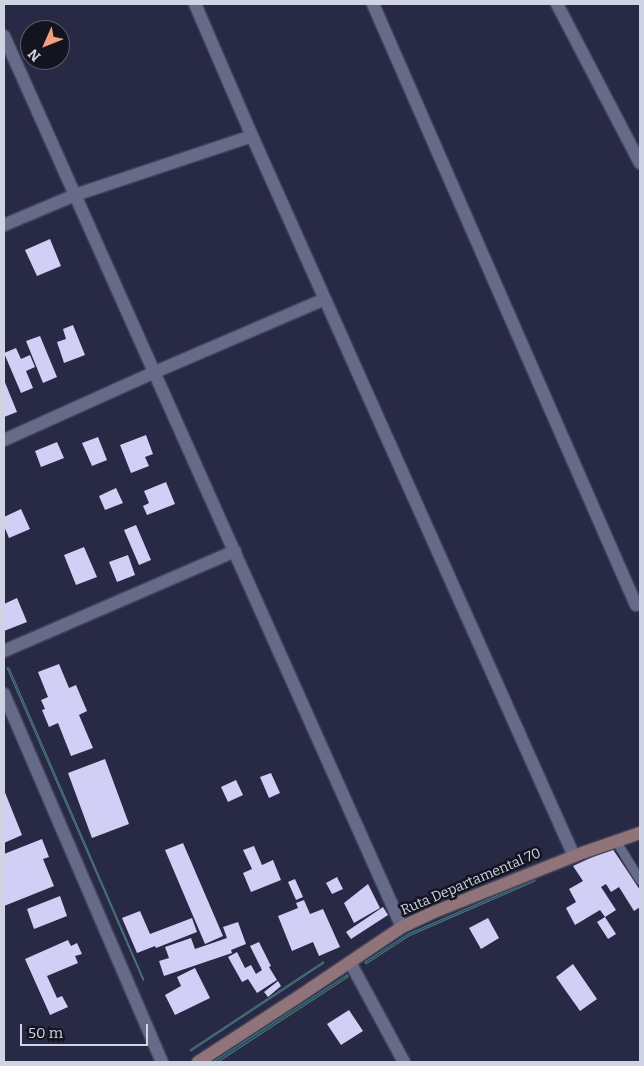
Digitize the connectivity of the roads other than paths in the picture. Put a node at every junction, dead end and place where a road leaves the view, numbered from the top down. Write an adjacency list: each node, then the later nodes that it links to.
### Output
1 (195, 4): 5 (street)
2 (373, 4): 13 (street)
3 (557, 4): 6 (street)
4 (4, 36): 7 (street)
5 (252, 136): 7 (street); 9 (street)
6 (640, 163)
7 (75, 195): 8 (street); 10 (street)
8 (4, 226)
9 (325, 299): 10 (street); 18 (street)
10 (155, 372): 11 (street); 12 (street)
11 (4, 440)
12 (235, 551): 14 (street); 20 (street)
13 (636, 605)
14 (4, 651)
15 (4, 694): 23 (street)
16 (640, 833): 17 (main road, Ruta Departamental 70)
17 (616, 841): 18 (main road, Ruta Departamental 70); 19 (lane)
18 (574, 856): 20 (main road, Ruta Departamental 70)
19 (640, 880)
20 (402, 926): 21 (main road, Ruta Departamental 70)
21 (350, 962): 22 (main road, Ruta Departamental 70); 24 (street)
22 (201, 1061)
23 (162, 1062)
24 (404, 1062)

